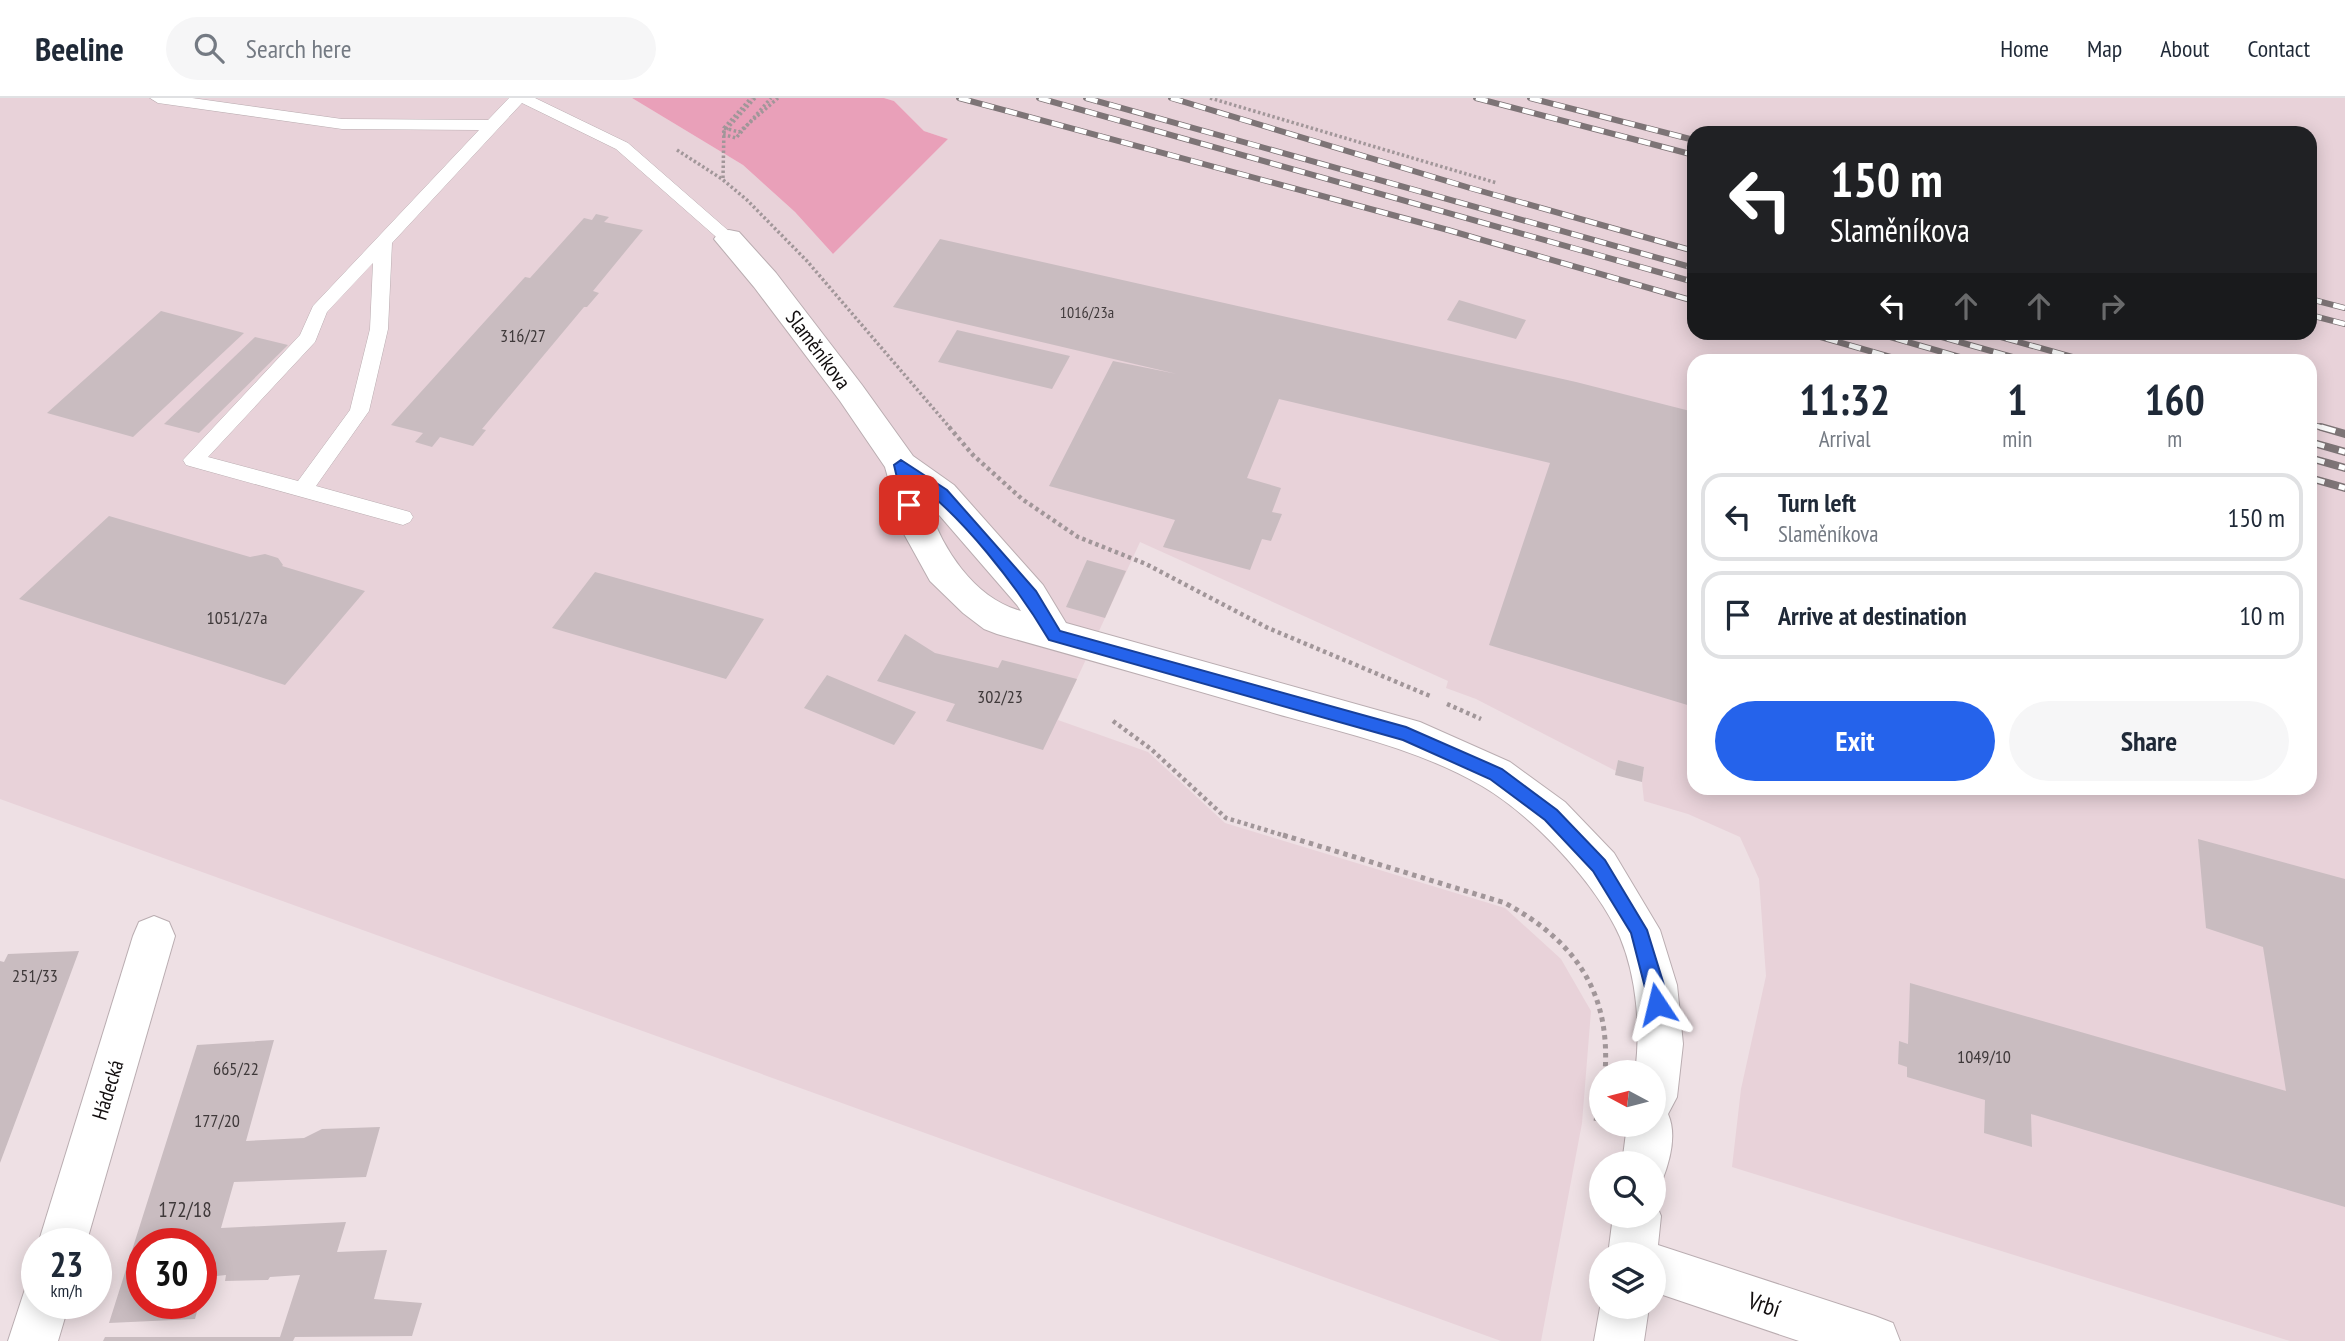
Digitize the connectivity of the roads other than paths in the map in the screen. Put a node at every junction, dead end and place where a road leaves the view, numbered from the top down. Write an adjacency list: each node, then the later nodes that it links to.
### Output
1 (158, 98): 3 (lane)
2 (520, 98): 3 (lane); 4 (lane)
3 (493, 125): 5 (lane)
4 (729, 239): 6 (street, Slaměníkova)
5 (383, 241): 7 (lane); 7 (lane)
6 (901, 465): 9 (street, Slaměníkova); 9 (street, Slaměníkova)
7 (302, 490): 8 (lane)
8 (403, 517)
9 (1054, 636): 11 (street, Slaměníkova)
10 (154, 936): 12 (street, Hádecká)
11 (1659, 1060)
12 (67, 1228)
13 (1666, 1272): 18 (street, Vrbí)
14 (40, 1319): 16 (street)
15 (1622, 1319): 17 (street)
16 (33, 1341)
17 (1619, 1341)
18 (1875, 1341)

